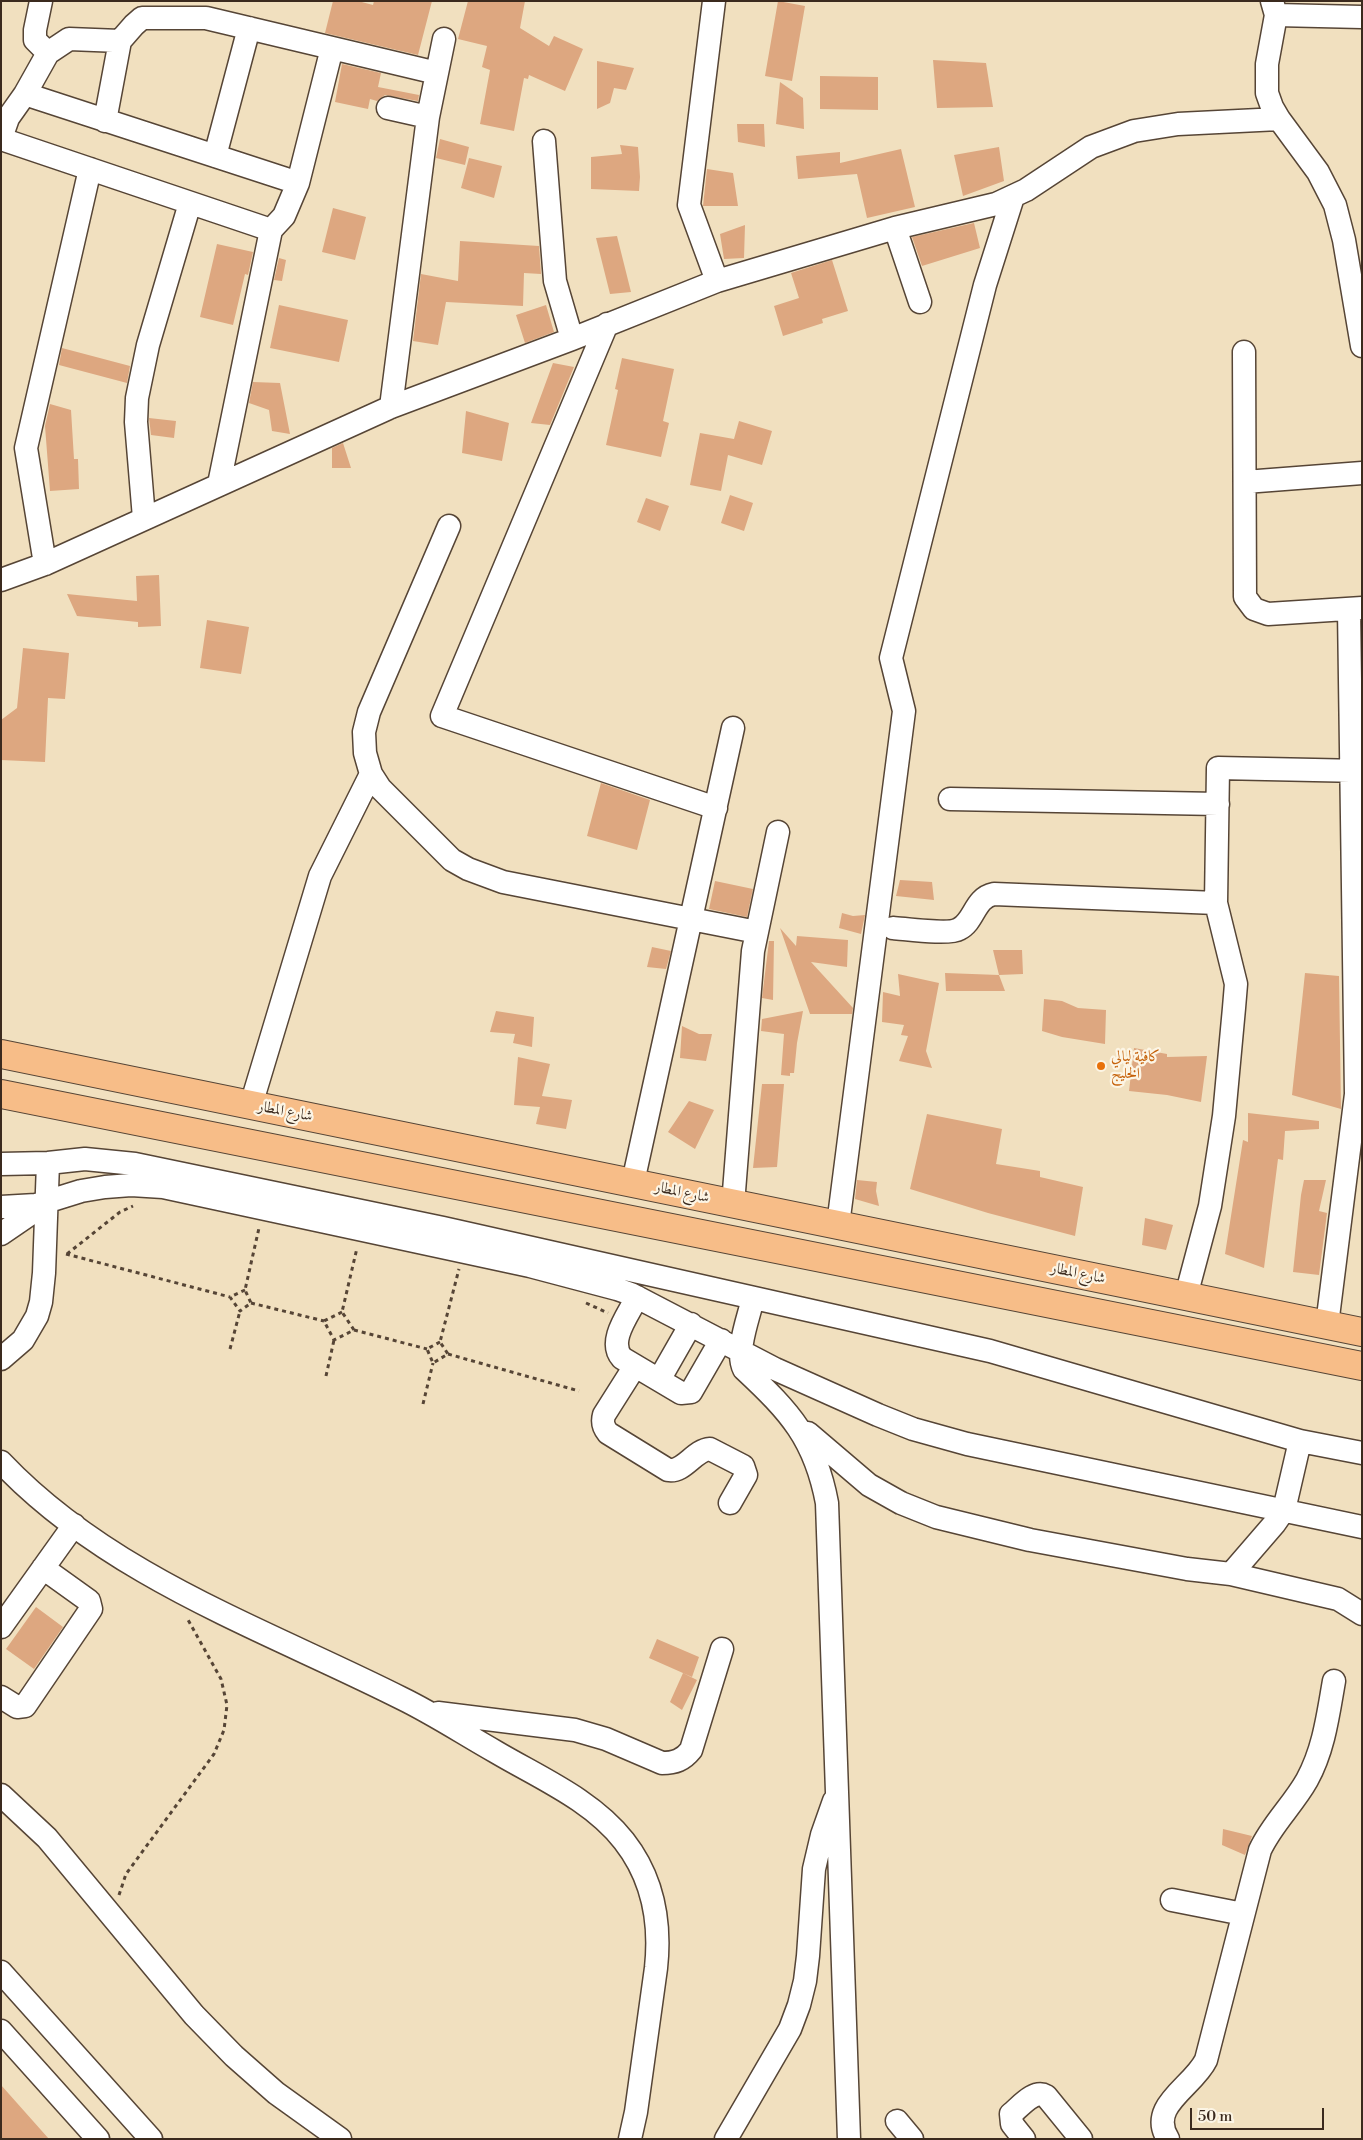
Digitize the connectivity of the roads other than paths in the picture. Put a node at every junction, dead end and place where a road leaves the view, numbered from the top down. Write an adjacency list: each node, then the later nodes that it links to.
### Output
1 (41, 1): 9 (street)
2 (714, 1): 25 (street)
3 (1274, 8): 4 (street); 14 (street)
4 (1362, 17)
5 (250, 28): 7 (street); 8 (street); 18 (street)
6 (444, 39): 10 (street)
7 (120, 42): 9 (street); 15 (street)
8 (332, 48): 10 (street); 20 (street)
9 (48, 53): 11 (street)
10 (437, 73): 13 (street)
11 (25, 94): 15 (street); 16 (street)
12 (388, 108): 13 (street)
13 (428, 117): 31 (street)
14 (1279, 119): 21 (street); 29 (street)
15 (106, 120): 18 (street)
16 (1, 138): 19 (street)
17 (544, 141): 28 (street)
18 (215, 156): 20 (street)
19 (90, 169): 22 (street); 37 (street)
20 (298, 183): 24 (street)
21 (1013, 197): 23 (street); 60 (street)
22 (190, 203): 24 (street); 35 (street)
23 (895, 228): 25 (street); 26 (street)
24 (270, 230): 34 (street)
25 (717, 281): 27 (street)
26 (920, 302)
27 (607, 324): 28 (street); 45 (street)
28 (572, 339): 31 (street)
29 (1362, 346)
30 (1244, 352): 33 (street)
31 (391, 406): 34 (street)
32 (1362, 473): 33 (street)
33 (1245, 482): 39 (street)
34 (218, 484): 35 (street)
35 (144, 518): 37 (street)
36 (449, 526): 42 (street)
37 (45, 564): 38 (street)
38 (1, 580)
39 (1355, 609): 41 (street)
40 (733, 728): 45 (street)
41 (1357, 772): 44 (street); 66 (street)
42 (371, 774): 48 (street); 53 (street)
43 (950, 799): 44 (street)
44 (1218, 804): 47 (street)
45 (716, 808): 48 (street)
46 (778, 832): 50 (street)
47 (1216, 903): 49 (street); 62 (street)
48 (691, 920): 50 (street); 56 (street)
49 (893, 928)
50 (756, 932): 58 (street)
51 (1, 1054): 53 (main road, شارع المطار)
52 (1, 1094): 71 (main road)
53 (251, 1105): 56 (main road, شارع المطار)
54 (48, 1163): 55 (street); 57 (street); 64 (street)
55 (1, 1164)
56 (633, 1182): 58 (main road, شارع المطار)
57 (47, 1203): 59 (street); 61 (street); 63 (street); 69 (street)
58 (733, 1204): 60 (main road, شارع المطار)
59 (1, 1207)
60 (838, 1225): 62 (main road, شارع المطار)
61 (1, 1234)
62 (1186, 1296): 66 (main road, شارع المطار)
63 (638, 1297): 65 (street); 70 (street)
64 (754, 1298): 68 (street); 74 (street)
65 (691, 1324): 68 (street); 72 (street)
66 (1327, 1325): 67 (main road, شارع المطار)
67 (1362, 1332)
68 (731, 1344): 72 (street); 73 (street); 78 (street)
69 (1, 1359)
70 (635, 1366): 72 (street); 77 (street)
71 (1362, 1366)
72 (659, 1380)
73 (797, 1424): 82 (street); 89 (street)
74 (1300, 1441): 75 (street); 78 (street)
75 (1362, 1453)
76 (1, 1462): 79 (street)
77 (730, 1503)
78 (1284, 1510): 80 (street); 82 (street)
79 (74, 1525): 81 (street); 88 (street)
80 (1362, 1527)
81 (43, 1568): 84 (street); 87 (street)
82 (1230, 1574): 83 (street)
83 (1362, 1614)
84 (4, 1619)
85 (722, 1649): 88 (street)
86 (1334, 1681): 92 (street)
87 (1, 1697)
88 (427, 1712): 99 (street)
89 (838, 1788): 100 (street); 101 (street)
90 (1, 1795): 98 (street)
91 (1172, 1900): 92 (street)
92 (1244, 1914): 105 (street)
93 (1, 1972): 97 (street)
94 (1, 2031): 96 (street)
95 (897, 2121): 102 (street)
96 (98, 2139)
97 (152, 2139)
98 (340, 2139)
99 (630, 2139)
100 (726, 2139)
101 (849, 2139)
102 (912, 2139)
103 (1024, 2139): 104 (street)
104 (1081, 2139)
105 (1168, 2139)

